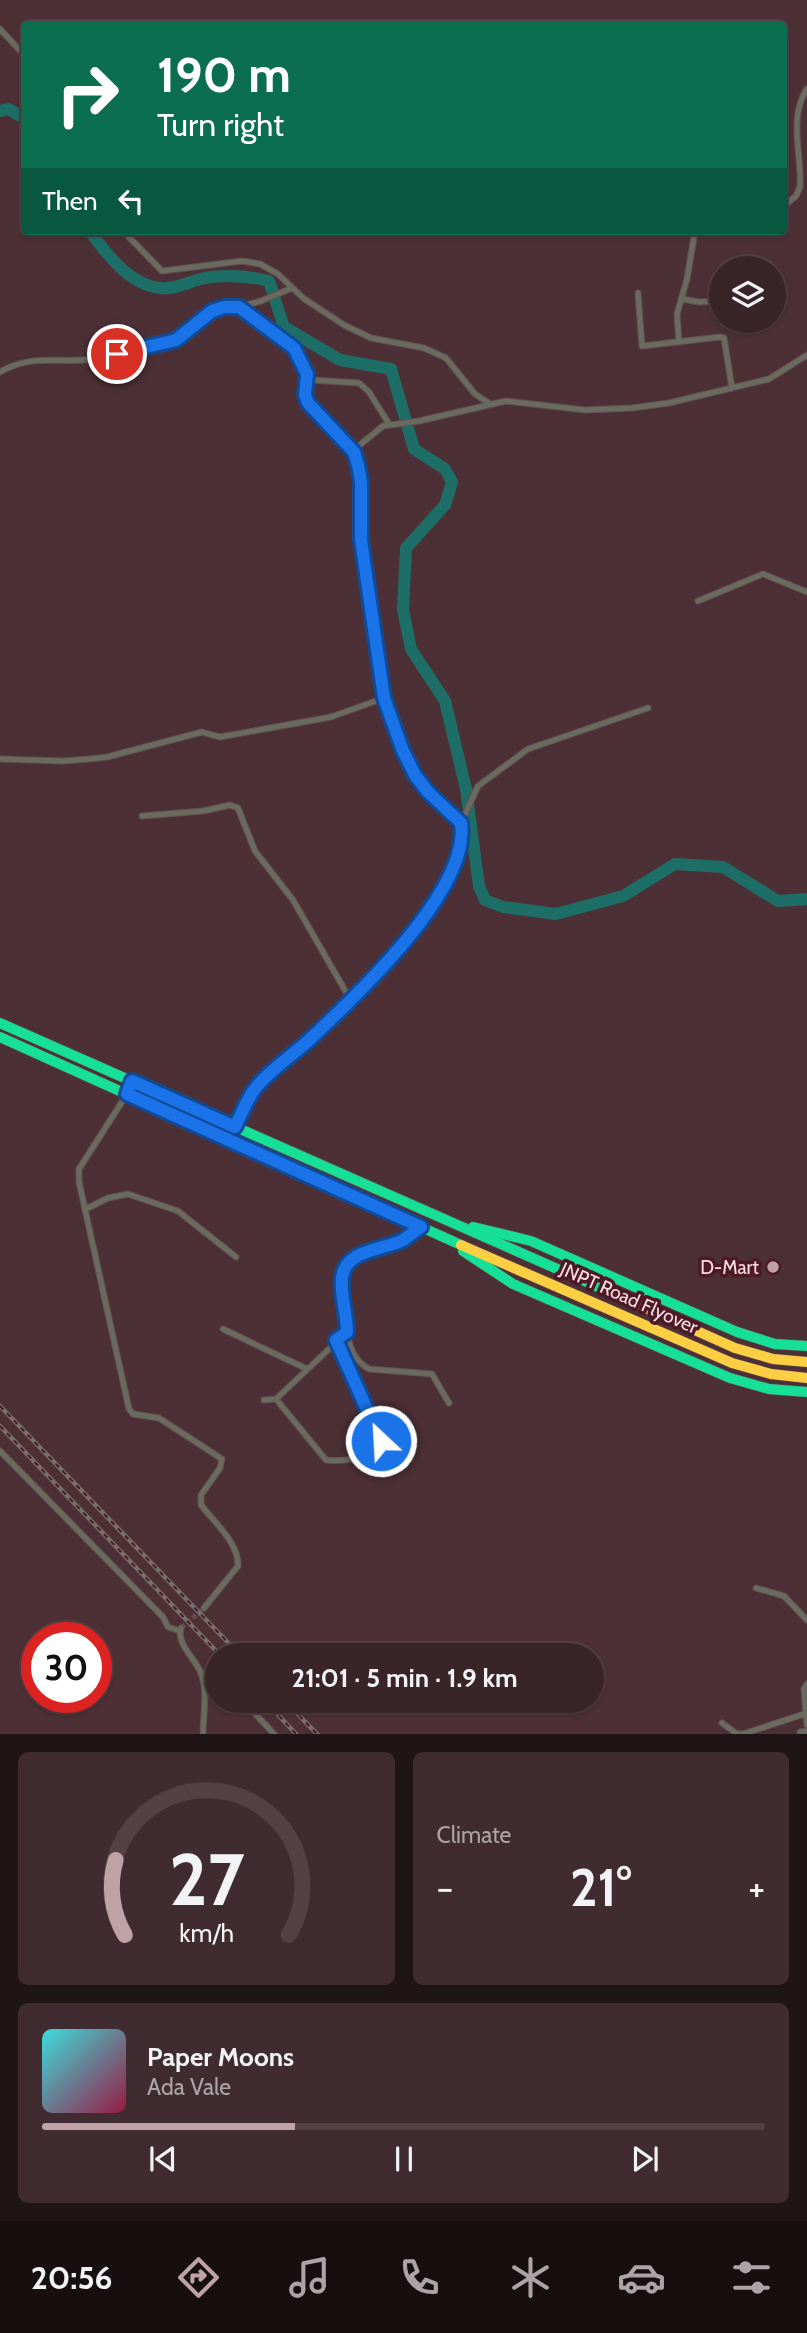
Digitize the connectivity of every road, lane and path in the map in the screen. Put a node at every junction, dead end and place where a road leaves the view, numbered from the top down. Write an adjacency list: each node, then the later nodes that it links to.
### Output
1 (0, 29): 2 (street)
2 (21, 52)
3 (807, 89): 4 (street)
4 (787, 203)
5 (127, 235): 7 (street)
6 (694, 235): 9 (street)
7 (292, 288): 11 (street); 17 (street)
8 (638, 293): 12 (street)
9 (682, 299): 10 (street); 12 (street)
10 (709, 302)
11 (239, 307): 14 (street); 15 (street)
12 (679, 342): 16 (street)
13 (807, 355): 16 (street)
14 (0, 372)
15 (307, 374): 18 (street); 19 (street)
16 (732, 388): 17 (street)
17 (490, 404): 18 (street)
18 (392, 424): 19 (street)
19 (354, 452): 22 (street)
20 (807, 592): 21 (street)
21 (698, 601)
22 (384, 698): 24 (street); 26 (street)
23 (648, 708): 26 (street)
24 (0, 759)
25 (142, 816): 27 (street)
26 (462, 820): 27 (street)
27 (350, 999): 32 (street)
28 (0, 1023): 30 (highway)
29 (0, 1037): 31 (highway)
30 (132, 1081): 31 (street); 32 (highway)
31 (127, 1094): 33 (street); 35 (highway)
32 (235, 1127): 34 (highway)
33 (86, 1209): 37 (street); 51 (street)
34 (449, 1222): 41 (highway); 42 (highway, JNPT Road Flyover)
35 (421, 1227): 36 (highway); 39 (street)
36 (442, 1237): 44 (highway, JNPT Road Flyover); 45 (highway)
37 (236, 1257)
38 (223, 1329): 43 (street)
39 (347, 1332): 40 (street); 48 (street)
40 (336, 1340): 43 (street); 46 (street)
41 (807, 1346)
42 (807, 1362)
43 (307, 1369): 46 (street)
44 (807, 1378)
45 (807, 1392)
46 (276, 1399): 47 (street)
47 (264, 1400)
48 (449, 1403)
49 (0, 1451): 53 (street)
50 (756, 1588): 52 (street)
51 (204, 1608)
52 (807, 1620)
53 (201, 1673): 54 (street); 61 (street)
54 (205, 1675)
55 (807, 1684): 57 (street)
56 (255, 1713): 62 (street)
57 (806, 1713): 58 (street); 59 (street)
58 (722, 1723)
59 (807, 1725)
60 (807, 1731): 63 (street)
61 (203, 1734)
62 (275, 1734)
63 (801, 1734)

